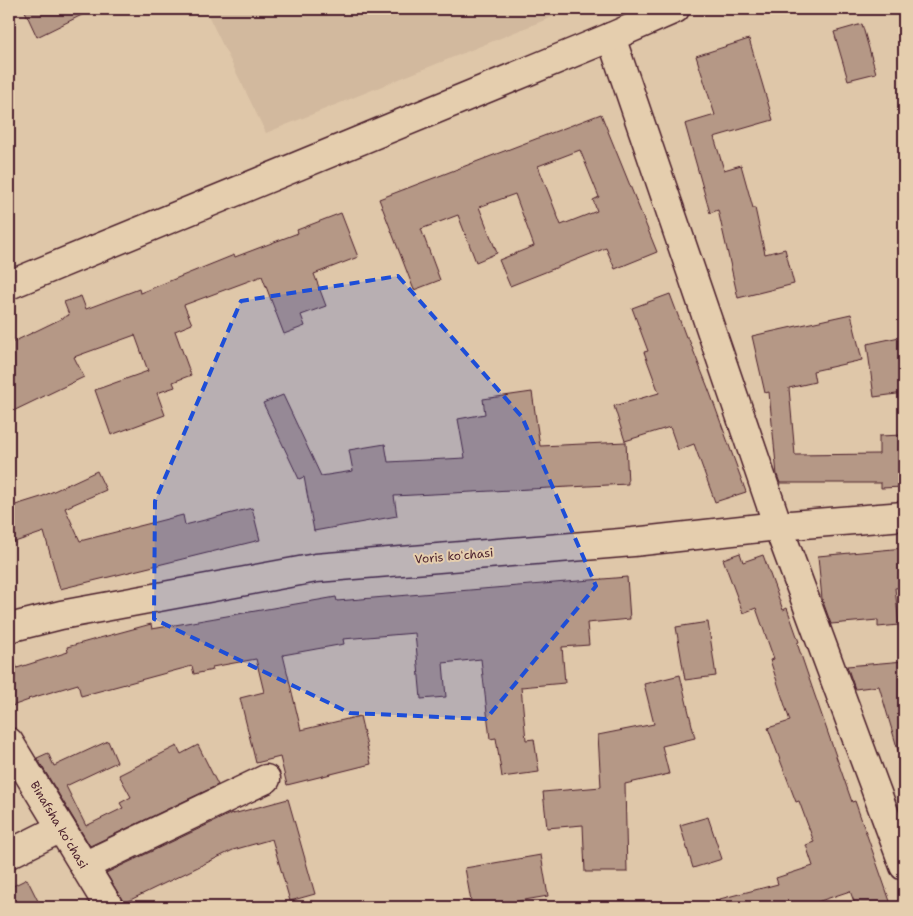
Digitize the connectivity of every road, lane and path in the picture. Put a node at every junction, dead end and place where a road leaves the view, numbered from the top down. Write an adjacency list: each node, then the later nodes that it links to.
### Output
1 (675, 9): 2 (street)
2 (612, 37): 3 (street); 5 (street)
3 (9, 285)
4 (904, 516): 5 (street, Voris koʻchasi)
5 (778, 526): 6 (street, Voris koʻchasi); 12 (street)
6 (9, 628)
7 (9, 742): 9 (street, Binafsha koʻchasi)
8 (266, 779): 11 (street)
9 (61, 828): 10 (street); 11 (street, Binafsha koʻchasi)
10 (9, 854)
11 (84, 866): 13 (street, Binafsha koʻchasi)
12 (904, 866)
13 (109, 907)

